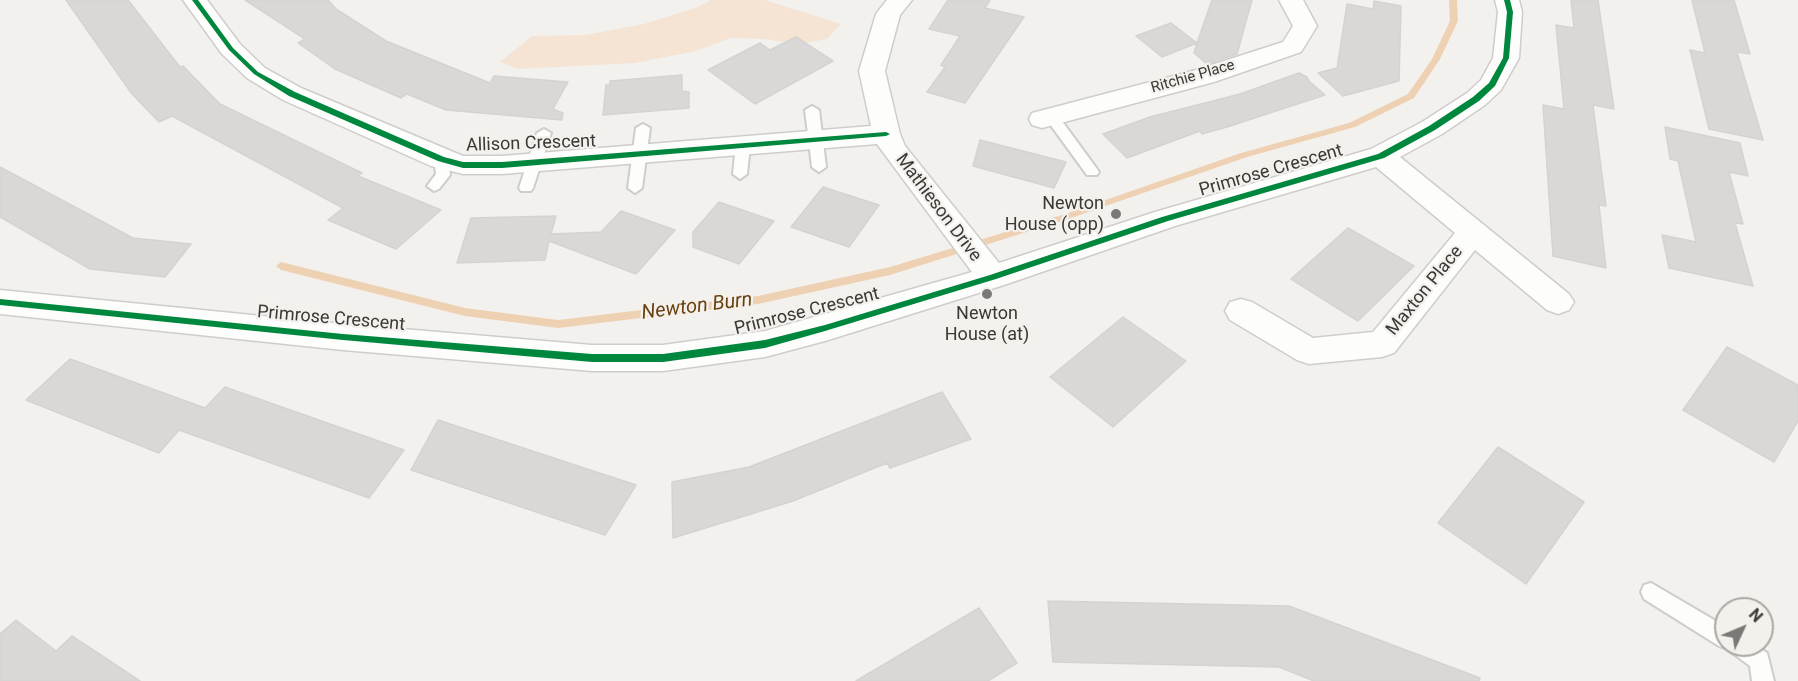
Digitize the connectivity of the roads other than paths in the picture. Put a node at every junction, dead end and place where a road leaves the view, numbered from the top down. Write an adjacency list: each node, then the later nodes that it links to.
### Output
1 (195, 0): 13 (street, Allison Crescent)
2 (900, 0): 8 (street, Mathieson Drive)
3 (1291, 0): 6 (street, Ritchie Place)
4 (1507, 0): 12 (street, Primrose Crescent)
5 (812, 110): 10 (lane)
6 (1046, 118): 15 (lane)
7 (544, 134): 17 (lane)
8 (885, 134): 10 (street, Allison Crescent); 21 (street, Mathieson Drive)
9 (642, 141): 11 (street, Allison Crescent); 17 (street, Allison Crescent); 19 (lane)
10 (817, 141): 11 (street, Allison Crescent); 14 (lane)
11 (743, 146): 16 (lane)
12 (1381, 156): 20 (street, Maxton Place); 21 (street, Primrose Crescent)
13 (441, 159): 17 (street, Allison Crescent); 18 (lane)
14 (819, 167)
15 (1092, 172)
16 (740, 174)
17 (529, 175)
18 (434, 186)
19 (635, 188)
20 (1473, 231): 23 (street, Maxton Place); 24 (street, Maxton Place)
21 (986, 270): 22 (street, Primrose Crescent)
22 (0, 302)
23 (1558, 302)
24 (1241, 311)
25 (1651, 592): 26 (lane)
26 (1714, 631)
27 (1755, 657): 28 (lane)
28 (1763, 681)

